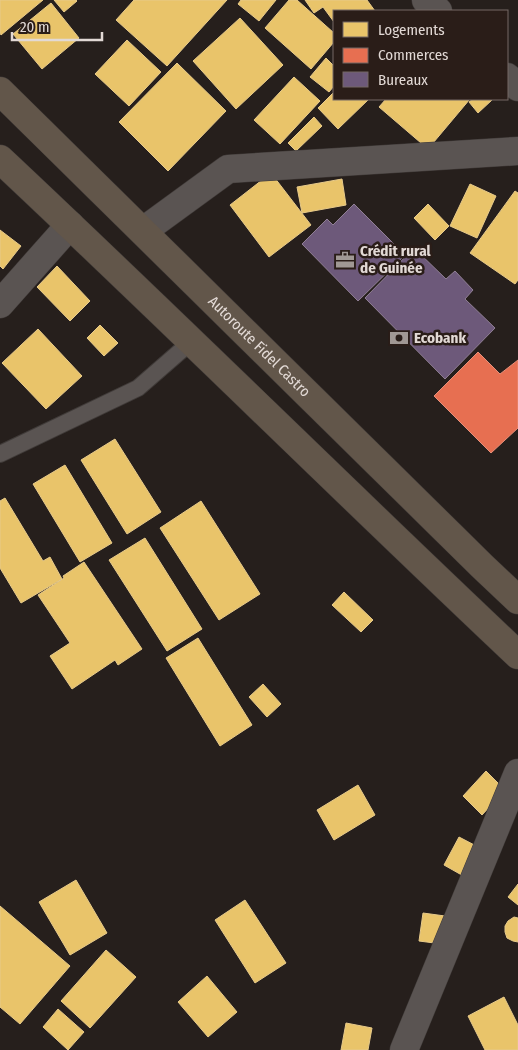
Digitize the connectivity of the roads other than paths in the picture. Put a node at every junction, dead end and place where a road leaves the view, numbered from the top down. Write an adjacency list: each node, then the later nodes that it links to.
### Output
1 (426, 0): 2 (street)
2 (437, 10)
3 (508, 78): 4 (street)
4 (518, 87)
5 (0, 91): 9 (highway, Autoroute Fidel Castro)
6 (518, 151): 9 (street)
7 (0, 159): 8 (highway)
8 (70, 225): 10 (street); 11 (highway)
9 (143, 232): 13 (highway, Autoroute Fidel Castro)
10 (0, 304)
11 (192, 341): 12 (lane); 14 (highway)
12 (0, 454)
13 (518, 600)
14 (518, 655)
15 (518, 773): 16 (street)
16 (404, 1050)

